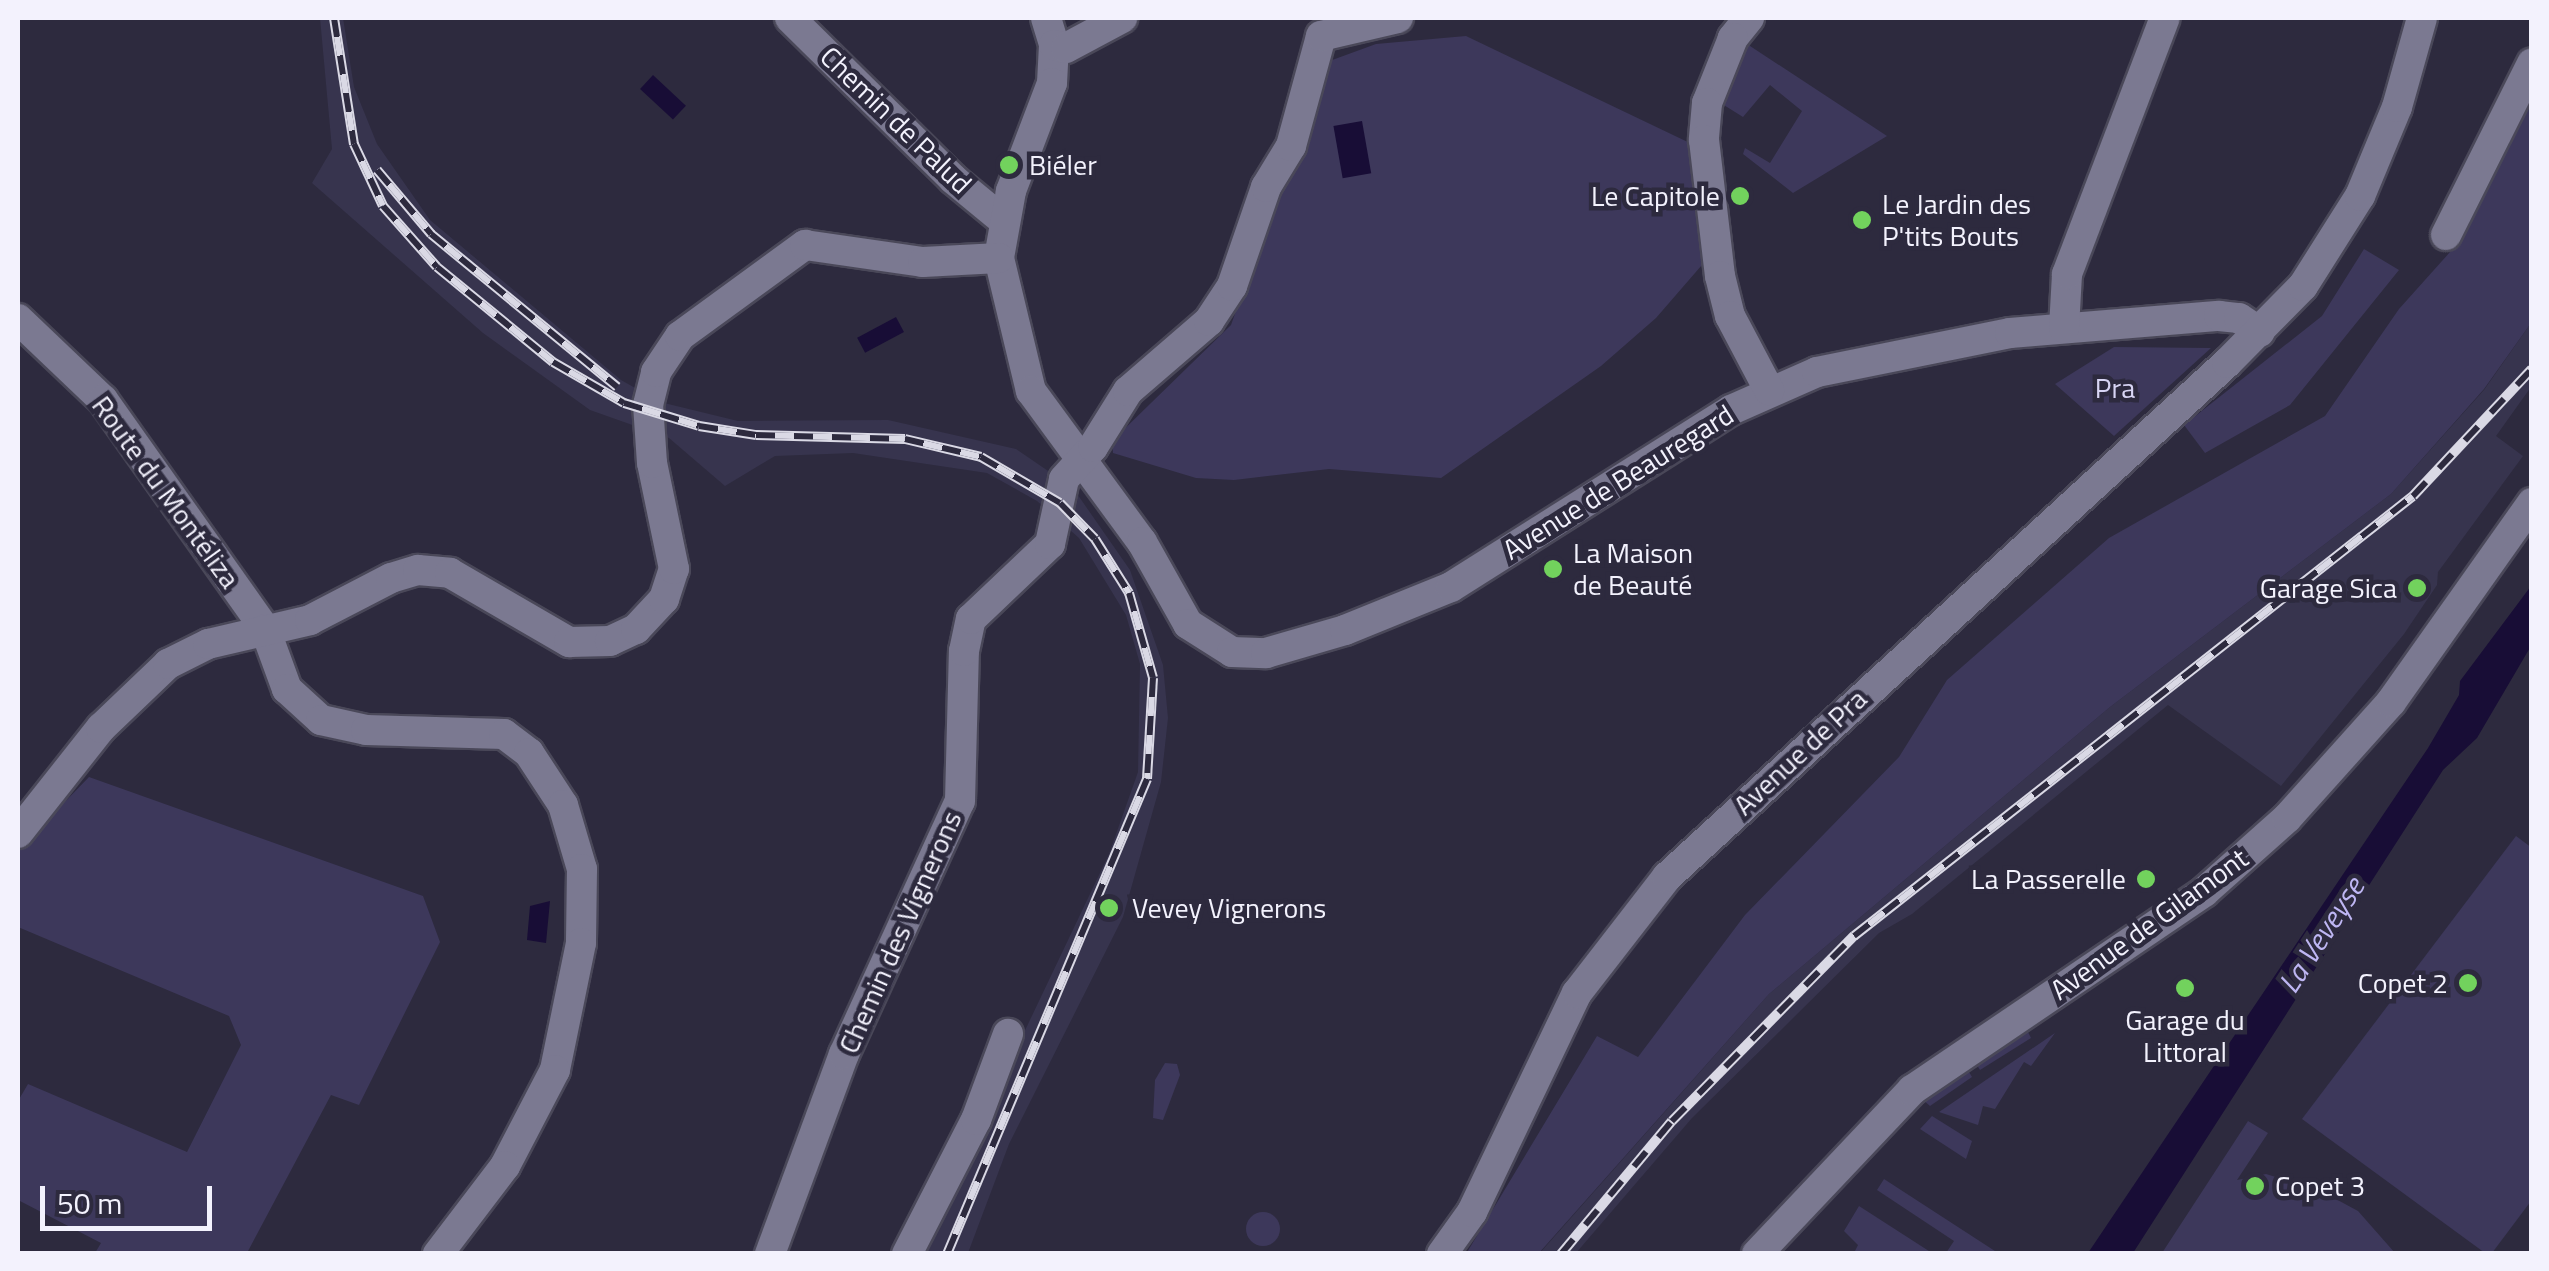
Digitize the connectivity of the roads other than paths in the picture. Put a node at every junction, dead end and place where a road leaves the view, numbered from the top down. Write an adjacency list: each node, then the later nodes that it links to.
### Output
1 (790, 18): 9 (street, Chemin de Palud)
2 (1122, 18): 7 (street)
3 (1398, 18): 16 (street, Chemin des Vignerons)
4 (1750, 18): 15 (street)
5 (2165, 18): 13 (street)
6 (2422, 18): 14 (street, Avenue de Pra)
7 (1050, 32): 9 (street)
8 (2532, 64): 10 (street)
9 (1004, 220): 11 (street)
10 (2446, 236)
11 (999, 258): 16 (street, Avenue de Beauregard); 18 (street)
12 (18, 319): 18 (street, Route du Montéliza)
13 (2064, 328): 14 (street, Avenue de Beauregard); 15 (street, Avenue de Beauregard)
14 (2260, 332): 24 (street, Avenue de Pra)
15 (1769, 390): 16 (street, Avenue de Beauregard)
16 (1077, 460): 22 (street, Chemin des Vignerons)
17 (2532, 502): 25 (street, Avenue de Gilamont)
18 (265, 629): 19 (street); 21 (street, Route du Montéliza)
19 (18, 834)
20 (1008, 1034): 23 (street)
21 (438, 1254)
22 (770, 1254)
23 (907, 1254)
24 (1442, 1254)
25 (1757, 1254)

